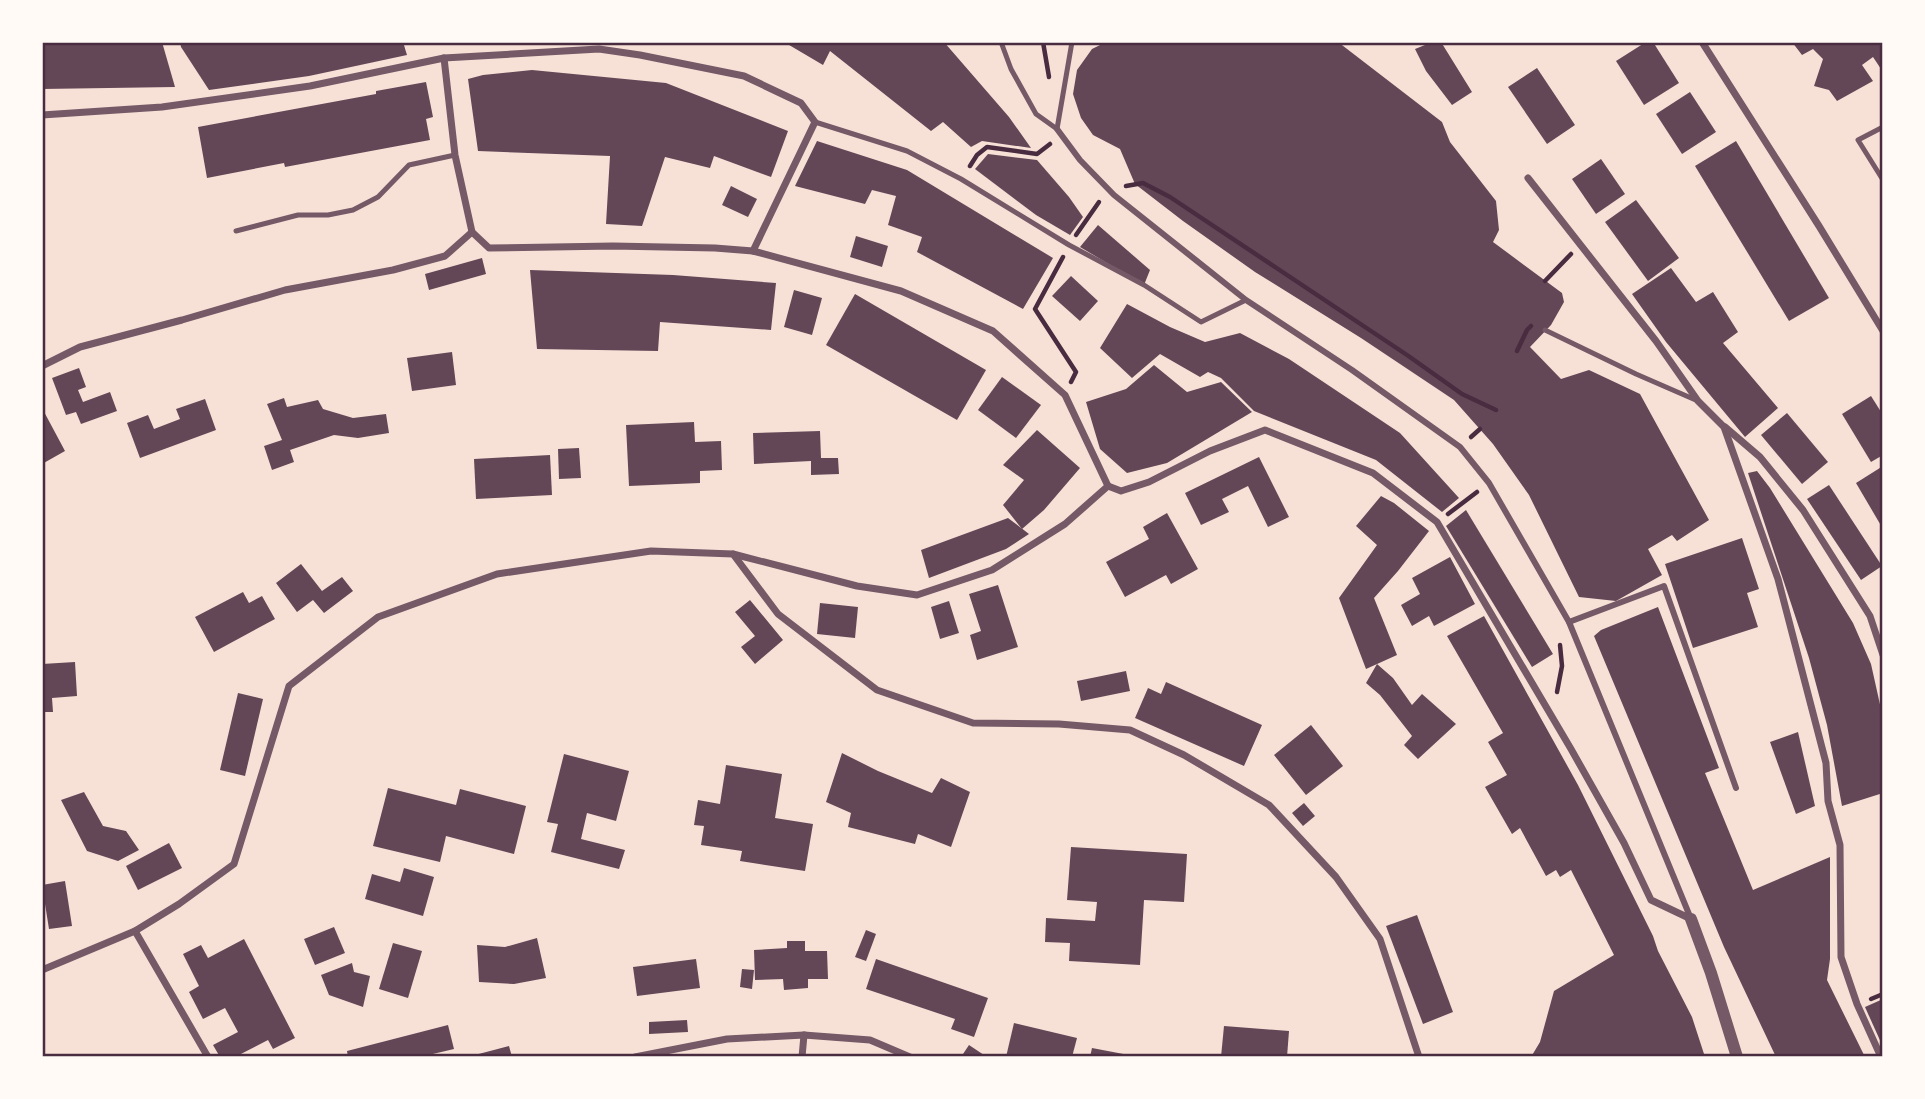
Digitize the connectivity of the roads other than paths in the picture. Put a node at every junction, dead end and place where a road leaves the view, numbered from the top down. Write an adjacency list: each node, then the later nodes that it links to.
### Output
1 (1001, 42): 8 (lane)
2 (1072, 42): 8 (lane)
3 (1702, 42): 17 (street)
4 (444, 58): 5 (street); 6 (street); 9 (street)
5 (42, 116)
6 (815, 122): 14 (street); 15 (lane)
7 (1883, 127): 11 (lane)
8 (1059, 132): 15 (street)
9 (455, 155): 12 (lane); 13 (street)
10 (1528, 177): 19 (street)
11 (1883, 180)
12 (236, 231)
13 (472, 232): 14 (street); 18 (street)
14 (753, 251): 21 (street)
15 (1246, 300): 23 (street)
16 (1545, 330): 19 (lane)
17 (1883, 331)
18 (42, 366)
19 (1698, 401): 20 (street)
20 (1724, 427): 24 (street); 36 (street)
21 (1108, 486): 22 (street); 26 (street)
22 (733, 554): 27 (street); 34 (street)
23 (1569, 622): 25 (street); 26 (street)
24 (1883, 655)
25 (1736, 788)
26 (1690, 919): 35 (street)
27 (135, 931): 28 (street); 30 (street)
28 (42, 970)
29 (804, 1034): 31 (street); 32 (street); 33 (street)
30 (208, 1057)
31 (635, 1057)
32 (802, 1057)
33 (910, 1057)
34 (1419, 1057)
35 (1737, 1057)
36 (1881, 1057)

